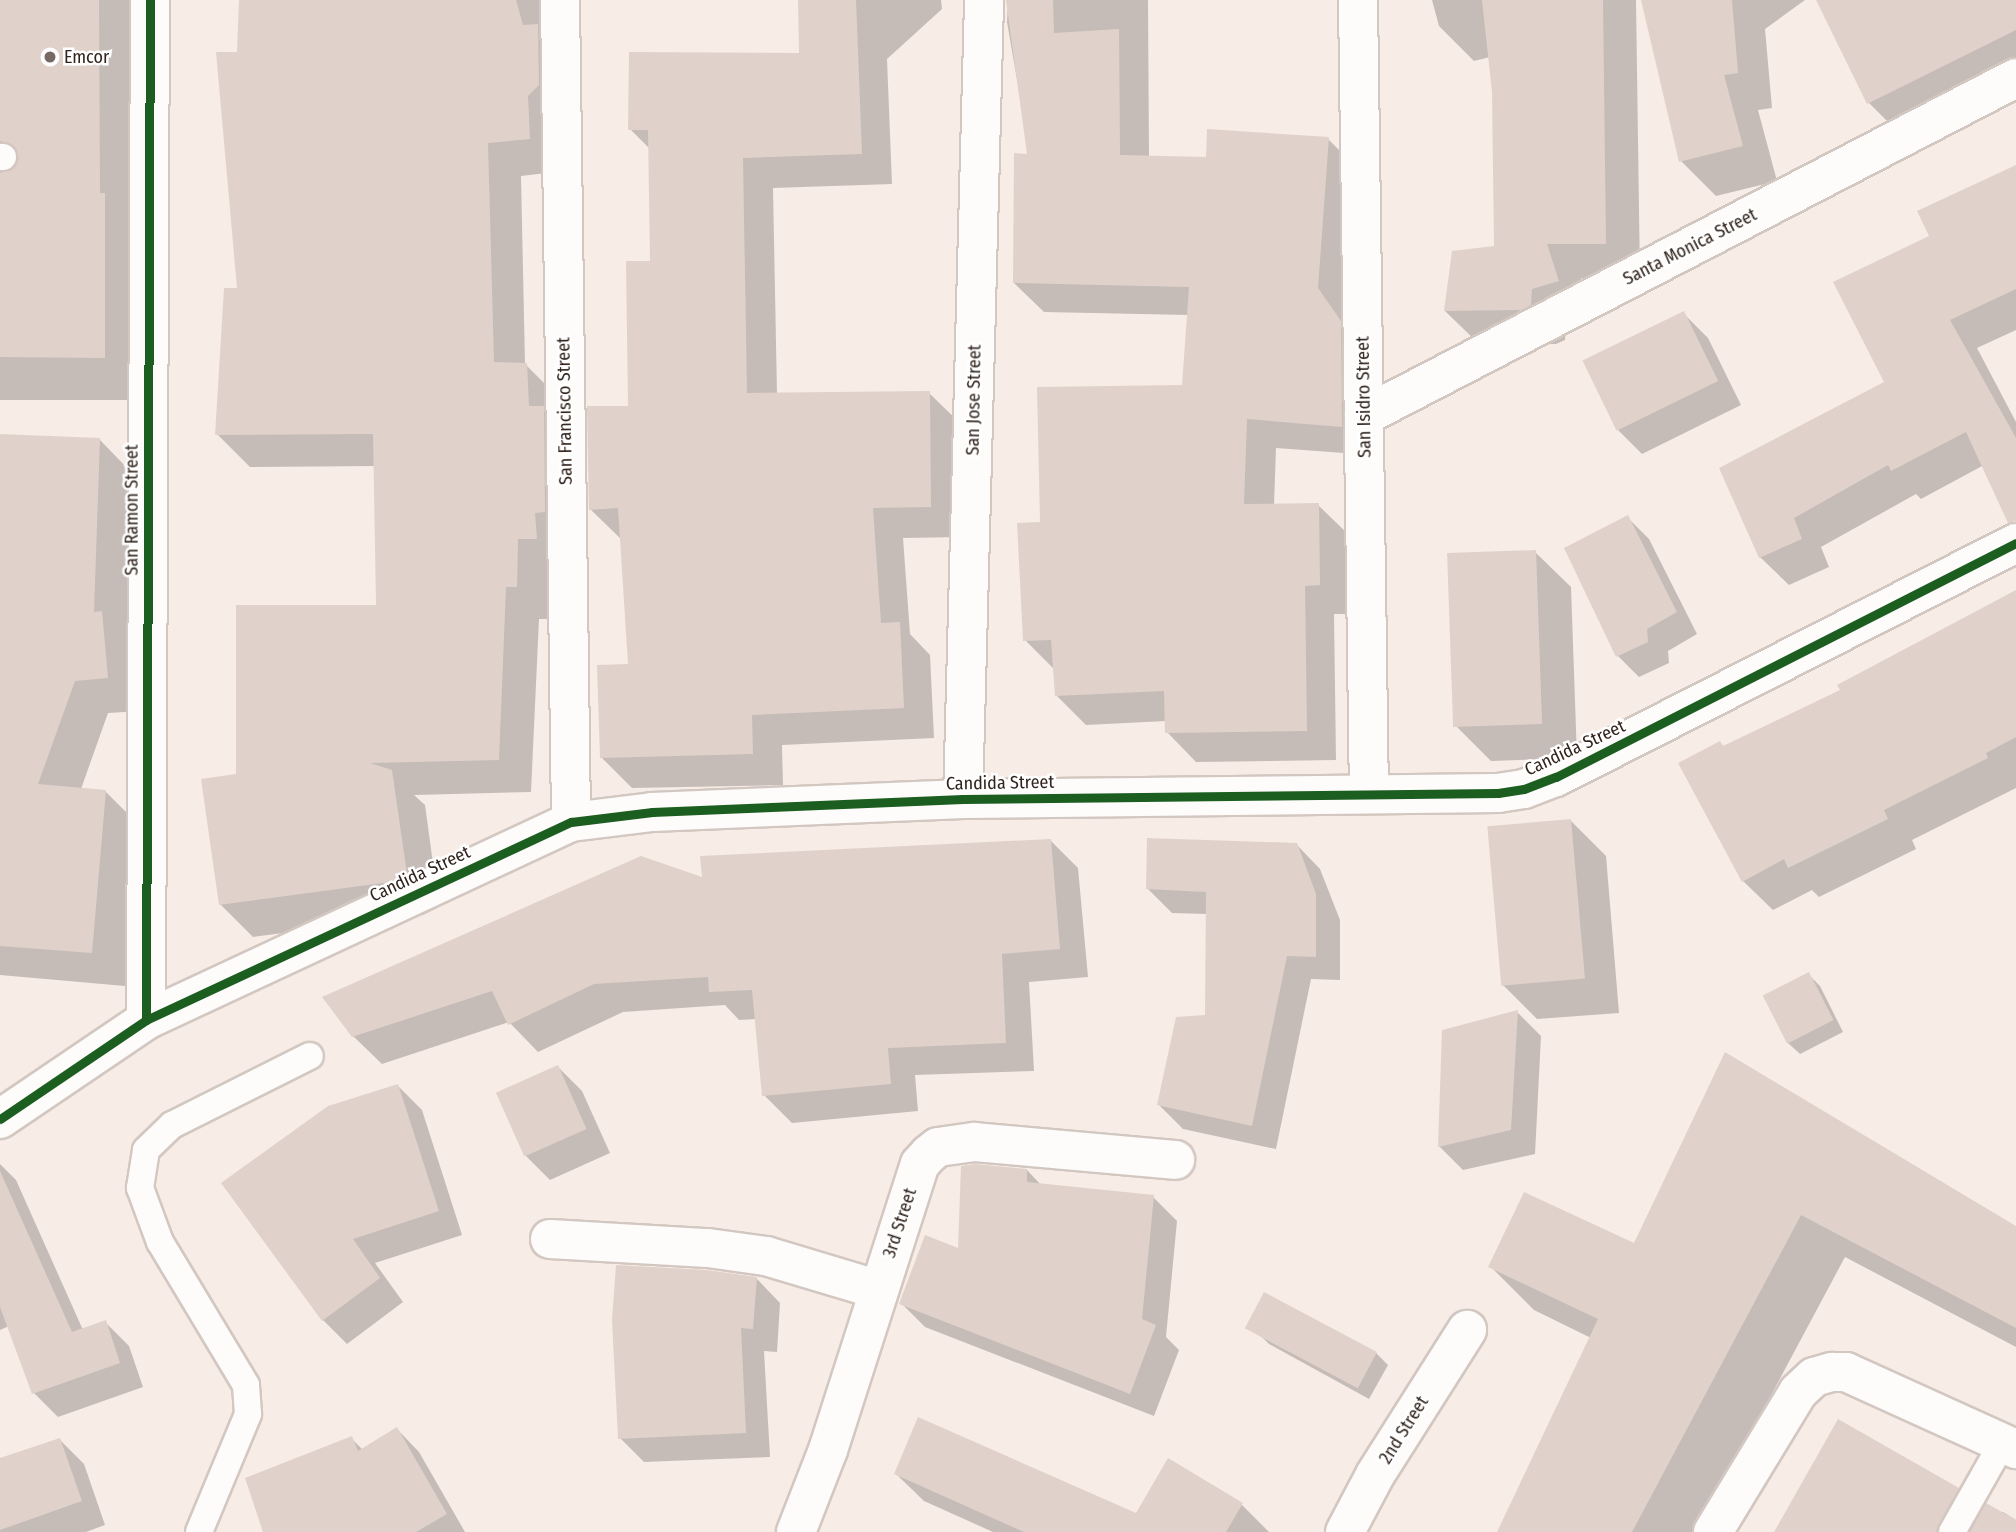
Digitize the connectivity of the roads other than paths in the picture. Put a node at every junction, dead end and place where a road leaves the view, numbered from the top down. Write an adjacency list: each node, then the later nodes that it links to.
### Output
1 (150, 0): 11 (street, San Ramon Street)
2 (560, 0): 10 (street, San Francisco Street)
3 (984, 0): 9 (street, San Jose Street)
4 (1358, 0): 6 (street, San Isidro Street)
5 (2016, 78): 6 (street, Santa Monica Street)
6 (1364, 416): 8 (street, San Isidro Street)
7 (2016, 542): 8 (street, Candida Street)
8 (1369, 794): 9 (street, Candida Street)
9 (963, 799): 10 (street, Candida Street)
10 (571, 822): 11 (street, Candida Street)
11 (146, 1020): 13 (street, Candida Street)
12 (310, 1055): 19 (lane)
13 (0, 1119)
14 (1175, 1160): 16 (street, 3rd Street)
15 (550, 1239): 16 (street)
16 (878, 1290): 20 (street, 3rd Street)
17 (1467, 1330): 21 (street, 2nd Street)
18 (2009, 1446): 22 (street); 23 (lane)
19 (199, 1532)
20 (796, 1532)
21 (1345, 1532)
22 (1713, 1532)
23 (1952, 1532)

